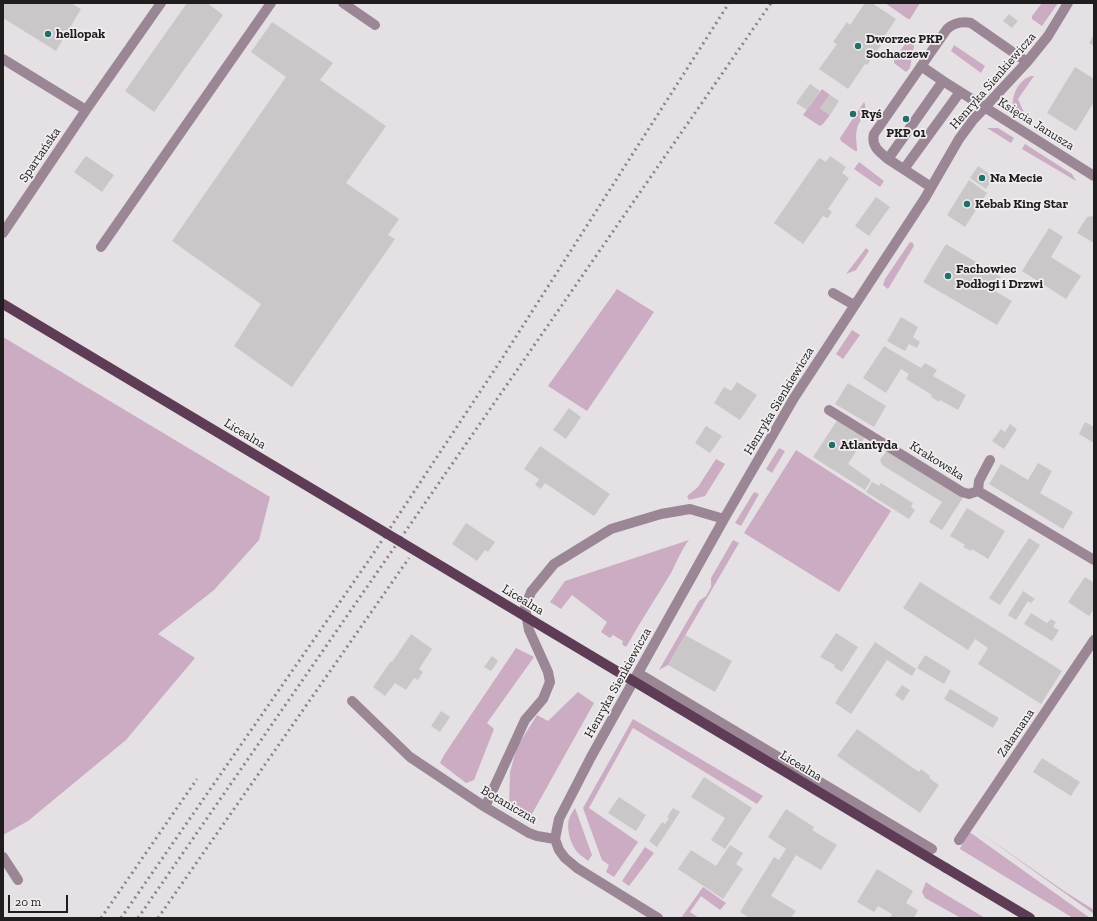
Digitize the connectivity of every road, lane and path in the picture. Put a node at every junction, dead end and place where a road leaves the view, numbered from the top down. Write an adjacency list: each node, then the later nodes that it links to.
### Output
1 (161, 3): 12 (street, Spartańska)
2 (271, 3): 18 (street)
3 (343, 3): 5 (street)
4 (1068, 3): 7 (street, Henryka Sienkiewicza)
5 (375, 25)
6 (3, 60): 12 (street)
7 (1027, 62): 8 (street); 11 (street, Henryka Sienkiewicza)
8 (920, 66): 9 (street, Księcia Janusza); 13 (street)
9 (943, 81): 10 (street, Księcia Janusza); 13 (street)
10 (960, 92): 11 (street, Księcia Janusza); 14 (street)
11 (984, 108): 15 (street, Księcia Janusza); 16 (street, Henryka Sienkiewicza)
12 (86, 110): 17 (street, Spartańska)
13 (888, 159): 14 (street)
14 (904, 169): 16 (street)
15 (1094, 176)
16 (931, 187): 21 (street, Henryka Sienkiewicza)
17 (3, 233)
18 (101, 247)
19 (833, 292): 21 (street)
20 (3, 304): 37 (main road, Licealna, bridge)
21 (854, 305): 25 (street, Henryka Sienkiewicza)
22 (829, 410): 24 (street, Krakowska)
23 (990, 460): 24 (street)
24 (978, 490): 26 (street)
25 (724, 519): 28 (street, Henryka Sienkiewicza); 30 (street)
26 (1094, 560)
27 (1094, 640): 32 (street, Załamana)
28 (638, 673): 31 (street, Henryka Sienkiewicza); 33 (street, Licealna)
29 (352, 701): 30 (street, Botaniczna)
30 (485, 807): 31 (street, Botaniczna)
31 (555, 839): 36 (street)
32 (959, 840)
33 (932, 849)
34 (3, 857): 35 (street)
35 (18, 880)
36 (658, 918)
37 (1030, 918)

